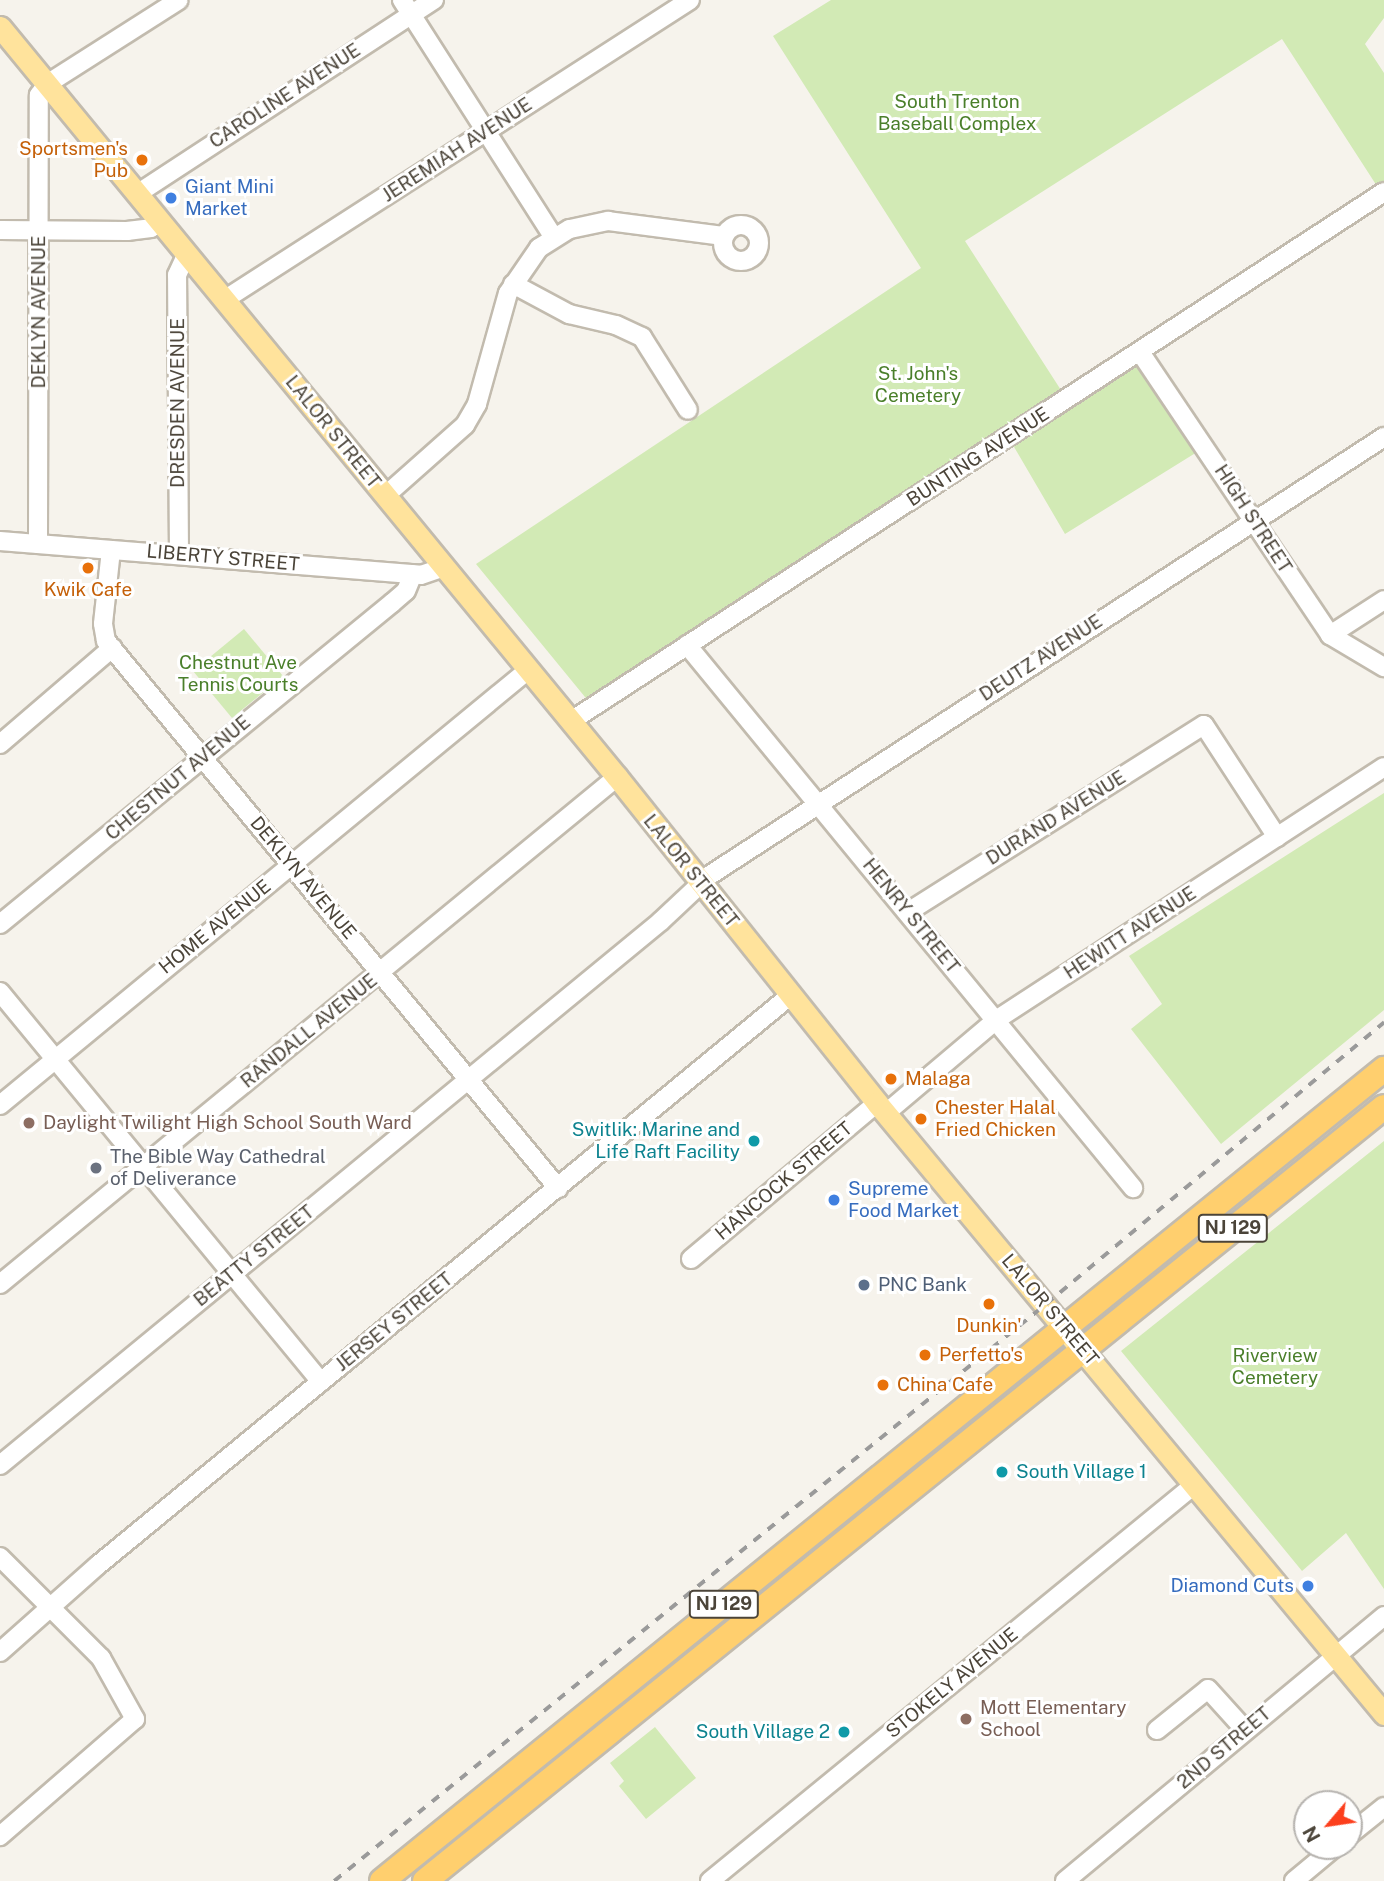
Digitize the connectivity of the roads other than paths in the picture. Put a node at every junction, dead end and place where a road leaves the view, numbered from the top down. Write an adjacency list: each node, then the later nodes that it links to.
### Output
1 (179, 0): 6 (street)
2 (434, 0): 4 (street, CAROLINE AVENUE)
3 (690, 0): 7 (street, JEREMIAH AVENUE)
4 (406, 7): 7 (street); 9 (street, CAROLINE AVENUE)
5 (0, 27): 6 (main road, LALOR STREET)
6 (47, 84): 9 (main road, LALOR STREET); 12 (street, DEKLYN AVENUE)
7 (486, 132): 14 (street); 17 (street, JEREMIAH AVENUE)
8 (1384, 192): 18 (street, BUNTING AVENUE)
9 (137, 194): 10 (main road, LALOR STREET)
10 (160, 221): 12 (street); 15 (main road, LALOR STREET)
11 (0, 230): 12 (street)
12 (38, 230): 24 (street, DEKLYN AVENUE)
13 (724, 236): 14 (street)
14 (554, 237): 16 (street)
15 (187, 254): 17 (main road, LALOR STREET); 26 (street, DRESDEN AVENUE)
16 (513, 284): 19 (street); 21 (street)
17 (224, 300): 21 (main road, LALOR STREET)
18 (1140, 352): 22 (street, HIGH STREET); 31 (street, BUNTING AVENUE)
19 (688, 410)
20 (1384, 437): 22 (street, DEUTZ AVENUE)
21 (385, 496): 27 (main road, LALOR STREET)
22 (1254, 520): 30 (street, HIGH STREET); 40 (street, DEUTZ AVENUE)
23 (0, 541): 24 (street, LIBERTY STREET)
24 (38, 544): 25 (street, LIBERTY STREET)
25 (111, 550): 26 (street, LIBERTY STREET); 32 (street, DEKLYN AVENUE)
26 (179, 555): 28 (street, LIBERTY STREET)
27 (444, 567): 28 (street, LIBERTY STREET); 34 (main road, LALOR STREET)
28 (413, 574): 37 (street, CHESTNUT AVENUE)
29 (1384, 600): 30 (street)
30 (1330, 635): 33 (street, HIGH STREET)
31 (687, 645): 35 (street, BUNTING AVENUE); 40 (street, HENRY STREET)
32 (112, 648): 36 (street); 37 (street, DEKLYN AVENUE)
33 (1384, 667)
34 (528, 670): 35 (main road, LALOR STREET); 42 (street, HOME AVENUE)
35 (571, 721): 39 (main road, LALOR STREET)
36 (0, 744)
37 (203, 757): 42 (street, DEKLYN AVENUE); 45 (street, CHESTNUT AVENUE)
38 (1384, 767): 41 (street, HEWITT AVENUE)
39 (617, 777): 43 (main road, LALOR STREET); 46 (street, RANDALL AVENUE)
40 (819, 804): 43 (street, DEUTZ AVENUE); 44 (street, HENRY STREET)
41 (1277, 837): 44 (street, DURAND AVENUE); 49 (street, HEWITT AVENUE)
42 (291, 865): 46 (street, DEKLYN AVENUE); 50 (street, HOME AVENUE)
43 (702, 885): 48 (main road, LALOR STREET); 52 (street, BEATTY STREET)
44 (908, 912): 49 (street, HENRY STREET)
45 (0, 924)
46 (380, 972): 52 (street, DEKLYN AVENUE); 56 (street, RANDALL AVENUE)
47 (0, 992): 50 (street)
48 (791, 995): 55 (main road, LALOR STREET); 57 (street, JERSEY STREET)
49 (996, 1020): 55 (street, HEWITT AVENUE); 58 (street, HENRY STREET)
50 (56, 1059): 53 (street, HOME AVENUE); 56 (street)
51 (1384, 1069): 62 (highway, NJ 129)
52 (468, 1080): 57 (street, DEKLYN AVENUE); 60 (street, BEATTY STREET)
53 (0, 1105)
54 (1384, 1107): 63 (highway, NJ 129)
55 (881, 1108): 59 (street, HANCOCK STREET); 62 (main road, LALOR STREET)
56 (144, 1167): 60 (street); 61 (street, RANDALL AVENUE)
57 (558, 1188): 64 (street, JERSEY STREET)
58 (1133, 1188)
59 (691, 1259)
60 (233, 1273): 64 (street); 65 (street, BEATTY STREET)
61 (0, 1284)
62 (1065, 1327): 63 (main road, LALOR STREET); 79 (highway, NJ 129)
63 (1083, 1349): 66 (main road, LALOR STREET); 80 (highway, NJ 129)
64 (321, 1382): 68 (street, JERSEY STREET)
65 (0, 1465)
66 (1194, 1485): 71 (main road, LALOR STREET); 81 (street, STOKELY AVENUE)
67 (0, 1557): 68 (street)
68 (52, 1607): 70 (street, JERSEY STREET); 77 (street)
69 (1384, 1616): 71 (street, 2ND STREET)
70 (0, 1651)
71 (1335, 1656): 72 (main road, LALOR STREET); 74 (street, 2ND STREET)
72 (1384, 1714)
73 (1157, 1730): 74 (street)
74 (1245, 1730): 82 (street, 2ND STREET)
75 (1384, 1807): 76 (street)
76 (1363, 1824)
77 (0, 1836)
78 (1319, 1860): 83 (street)
79 (382, 1881)
80 (425, 1881)
81 (710, 1881)
82 (1065, 1881)
83 (1294, 1881)

